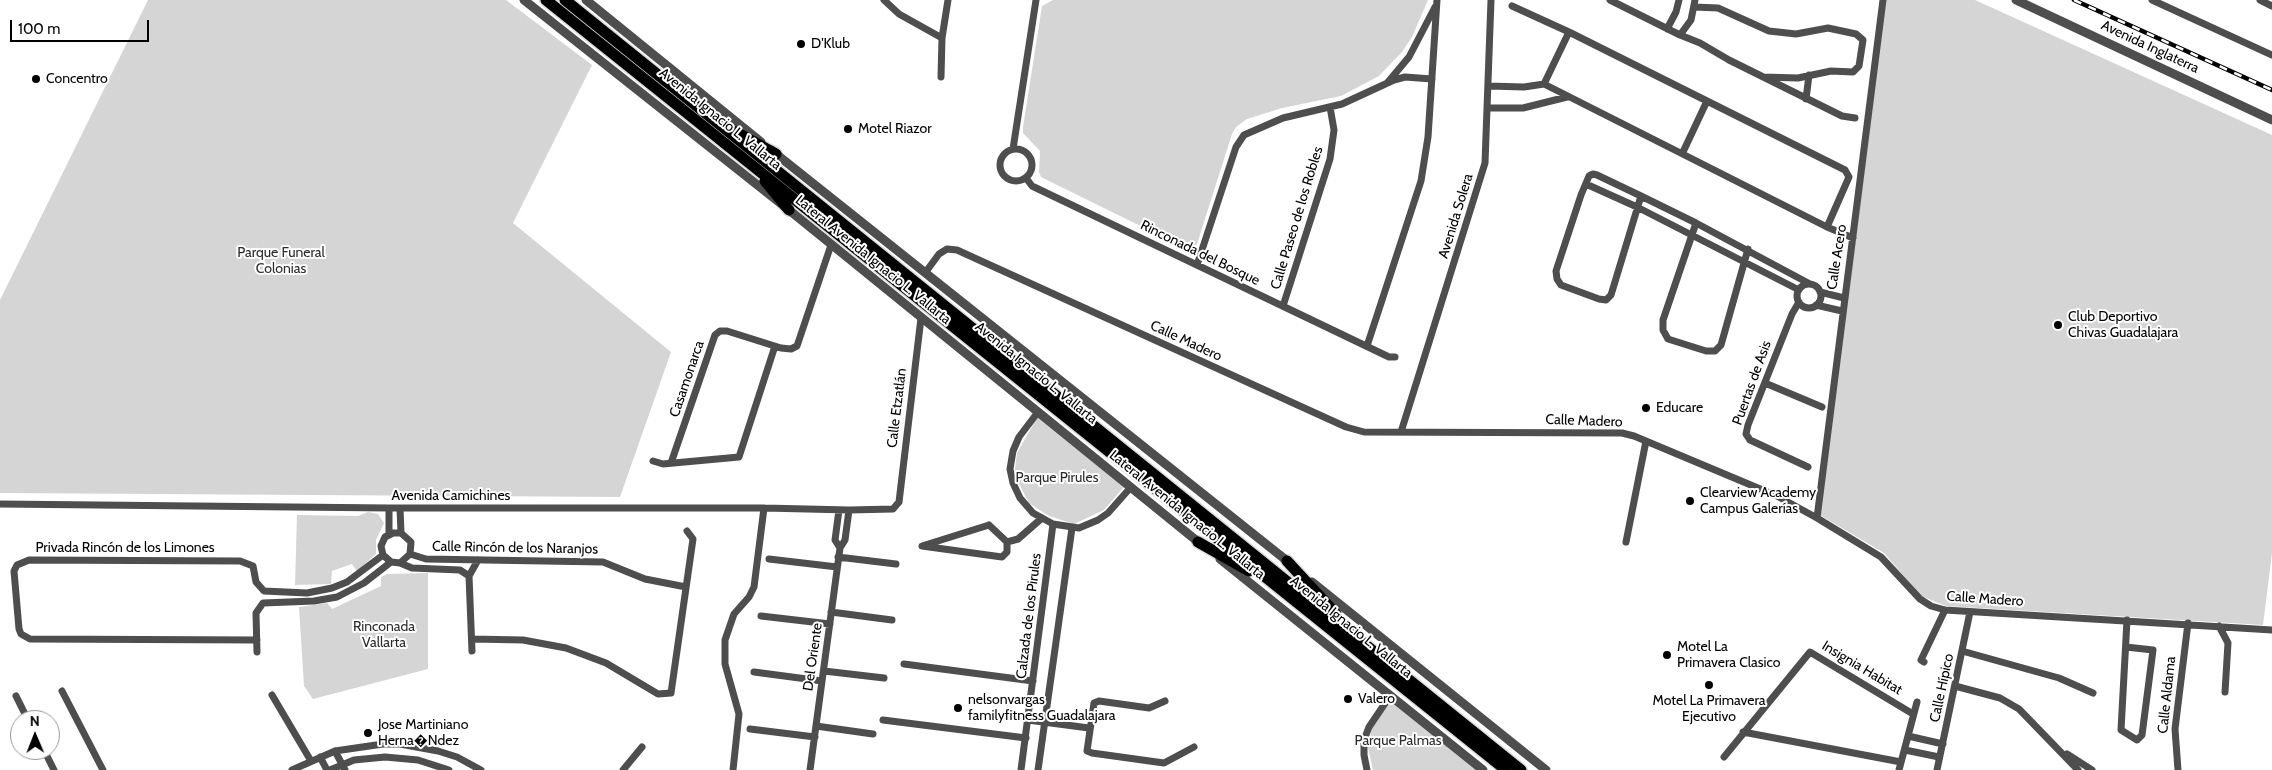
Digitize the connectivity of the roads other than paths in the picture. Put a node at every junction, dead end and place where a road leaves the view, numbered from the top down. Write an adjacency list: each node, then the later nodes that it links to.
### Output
1 (524, 0): 47 (street, Lateral Avenida Ignacio L. Vallarta)
2 (546, 0): 42 (highway, Avenida Ignacio L. Vallarta)
3 (565, 0): 36 (highway, Avenida Ignacio L. Vallarta)
4 (586, 0): 41 (street, Lateral Avenida Ignacio L. Vallarta)
5 (884, 0): 22 (street)
6 (948, 0): 22 (street)
7 (1036, 0): 39 (street)
8 (1437, 0): 27 (street); 28 (street)
9 (1490, 0): 30 (street, Avenida Solera)
10 (1610, 0): 19 (street)
11 (1679, 0): 19 (street)
12 (1883, 0): 51 (street, Calle Acero)
13 (2016, 0): 38 (street, Avenida Inglaterra)
14 (2152, 0): 23 (street)
15 (2260, 0): 18 (street)
16 (1694, 4): 21 (street); 24 (street)
17 (1512, 6): 20 (street)
18 (2272, 6)
19 (1667, 29): 21 (street)
20 (1569, 32): 29 (street); 33 (street)
21 (1680, 35): 26 (street)
22 (942, 38): 25 (street)
23 (2272, 55)
24 (1809, 75): 26 (street); 32 (street)
25 (941, 77)
26 (1763, 77): 32 (street)
27 (1432, 79): 28 (street); 67 (street)
28 (1388, 82): 34 (street)
29 (1544, 84): 30 (street); 31 (street)
30 (1488, 86): 35 (street, Avenida Solera)
31 (1567, 97): 35 (street); 40 (street)
32 (1806, 99): 37 (street)
33 (1707, 101): 40 (street); 49 (street)
34 (1330, 107): 55 (street); 63 (street, Calle Paseo de los Robles)
35 (1488, 108): 72 (street, Avenida Solera)
36 (711, 118): 41 (highway); 127 (highway, Avenida Ignacio L. Vallarta)
37 (1855, 118)
38 (2272, 120)
39 (1013, 149): 43 (street); 43 (street)
40 (1683, 152): 49 (street)
41 (776, 154): 56 (street, Lateral Avenida Ignacio L. Vallarta)
42 (750, 162): 47 (highway); 111 (highway, Avenida Ignacio L. Vallarta)
43 (1026, 178): 55 (street, Rinconada del Bosque)
44 (1586, 184): 45 (street); 46 (street); 46 (street)
45 (1641, 196): 46 (street); 48 (street)
46 (1637, 207): 50 (street)
47 (789, 210): 52 (street, Lateral Avenida Ignacio L. Vallarta)
48 (1696, 223): 50 (street); 53 (street)
49 (1827, 228): 51 (street)
50 (1691, 235): 54 (street); 54 (street)
51 (1853, 238): 60 (street, Calle Acero)
52 (831, 246): 65 (street, Lateral Avenida Ignacio L. Vallarta); 66 (street, Casamonarca)
53 (1748, 249): 54 (street); 57 (street)
54 (1744, 263): 58 (street)
55 (1197, 265): 63 (street, Rinconada del Bosque)
56 (924, 273): 72 (street, Calle Madero); 102 (street, Lateral Avenida Ignacio L. Vallarta)
57 (1810, 284): 58 (street); 59 (street)
58 (1799, 290): 61 (street)
59 (1820, 292): 60 (street); 62 (street)
60 (1844, 298): 64 (street, Calle Acero)
61 (1799, 302): 62 (street); 69 (street, Puertas de Asis)
62 (1816, 305): 64 (street)
63 (1283, 306): 67 (street, Rinconada del Bosque)
64 (1842, 312): 86 (street, Calle Acero)
65 (921, 318): 71 (street, Lateral Avenida Ignacio L. Vallarta); 78 (street, Calle Etzatlán)
66 (775, 346): 75 (street); 75 (street, Casamonarca)
67 (1367, 346): 68 (street, Rinconada del Bosque)
68 (1395, 357)
69 (1765, 383): 70 (street); 76 (street, Puertas de Asis)
70 (1822, 408)
71 (1038, 412): 77 (street, Lateral Avenida Ignacio L. Vallarta); 85 (street)
72 (1401, 432): 73 (street, Calle Madero)
73 (1646, 441): 86 (street, Calle Madero); 94 (street)
74 (653, 461): 75 (street)
75 (671, 463)
76 (1808, 468)
77 (1131, 487): 88 (street); 93 (street, Lateral Avenida Ignacio L. Vallarta)
78 (899, 502): 84 (street, Avenida Camichines)
79 (0, 504): 80 (street, Avenida Camichines)
80 (389, 508): 81 (street, Avenida Camichines); 91 (street)
81 (400, 508): 82 (street, Avenida Camichines); 90 (street)
82 (764, 508): 83 (street, Avenida Camichines); 179 (street)
83 (839, 510): 84 (street, Avenida Camichines); 95 (street)
84 (849, 510): 95 (street, Del Oriente)
85 (1042, 518): 87 (street); 92 (street)
86 (1817, 518): 115 (street, Calle Madero)
87 (1053, 524): 88 (street); 138 (street, Calzada de los Pirules)
88 (1072, 528): 152 (street)
89 (687, 531): 110 (street)
90 (401, 533): 91 (street); 96 (street)
91 (389, 534): 97 (street)
92 (1007, 542): 92 (street)
93 (1198, 542): 111 (highway); 145 (street, Lateral Avenida Ignacio L. Vallarta)
94 (1626, 542)
95 (840, 548): 98 (street, Del Oriente)
96 (410, 554): 99 (street, Calle Rincón de los Naranjos); 104 (street)
97 (383, 555): 103 (street); 109 (street)
98 (838, 557): 105 (street); 107 (street, Del Oriente)
99 (442, 559): 101 (street, Calle Rincón de los Naranjos); 106 (street)
100 (769, 559): 107 (street)
101 (478, 560): 108 (street); 110 (street, Calle Rincón de los Naranjos)
102 (1286, 561): 127 (highway); 187 (street, Avenida Ignacio L. Vallarta)
103 (390, 562): 104 (street); 112 (street)
104 (400, 563): 106 (street)
105 (896, 564)
106 (442, 568): 108 (street)
107 (837, 568): 116 (street, Del Oriente)
108 (469, 576): 125 (street, Calle Rincón de los Naranjos)
109 (347, 582): 112 (street); 113 (street)
110 (686, 587): 125 (street)
111 (1281, 589): 185 (highway, Avenida Ignacio L. Vallarta)
112 (351, 590): 114 (street)
113 (288, 593): 114 (street); 126 (street, Privada Rincón de los Limones)
114 (288, 602): 126 (street)
115 (1945, 610): 117 (street, Calle Madero); 132 (street)
116 (831, 612): 119 (street); 122 (street, Del Oriente)
117 (1970, 612): 120 (street, Calle Madero); 130 (street, Calle Hípico)
118 (761, 616): 122 (street)
119 (892, 620)
120 (2127, 620): 121 (street, Calle Madero); 128 (street)
121 (2188, 623): 123 (street, Calle Madero); 191 (street, Calle Aldama)
122 (830, 624): 134 (street, Del Oriente)
123 (2219, 626): 124 (street, Calle Madero); 141 (street)
124 (2272, 630)
125 (472, 639): 129 (street, Calle Rincón de los Naranjos)
126 (257, 640): 131 (street)
127 (1367, 646): 186 (highway, Avenida Ignacio L. Vallarta)
128 (2126, 647): 128 (street)
129 (472, 651)
130 (1962, 651): 139 (street, Calle Hípico); 142 (street)
131 (257, 652)
132 (1924, 662)
133 (904, 664): 138 (street)
134 (824, 671): 136 (street); 137 (street, Del Oriente)
135 (754, 672): 137 (street)
136 (884, 678)
137 (822, 681): 153 (street, Del Oriente)
138 (1033, 681): 151 (street, Calzada de los Pirules)
139 (1955, 686): 161 (street, Calle Hípico); 164 (street)
140 (62, 691): 173 (street)
141 (2224, 692)
142 (2093, 693)
143 (272, 695): 170 (street)
144 (16, 696): 148 (street)
145 (1390, 696): 183 (street); 184 (street, Lateral Avenida Ignacio L. Vallarta)
146 (1164, 701): 154 (street)
147 (1917, 702): 149 (street, Insignia Habitat)
148 (23, 710)
149 (1913, 714): 156 (street, Insignia Habitat); 158 (street, Insignia Habitat)
150 (884, 720): 160 (street)
151 (1028, 720): 152 (street); 160 (street, Calzada de los Pirules)
152 (1045, 722): 154 (street); 182 (street)
153 (816, 726): 157 (street); 159 (street, Del Oriente)
154 (1089, 728): 163 (street)
155 (750, 729): 159 (street)
156 (1743, 732): 168 (street, Insignia Habitat); 171 (street, Insignia Habitat)
157 (873, 734)
158 (1908, 736): 161 (street); 165 (street, Insignia Habitat)
159 (815, 737): 180 (street, Del Oriente)
160 (1026, 738): 181 (street, Calzada de los Pirules)
161 (1943, 744): 169 (street, Calle Hípico)
162 (642, 746): 178 (street)
163 (1194, 746)
164 (2055, 747): 189 (street); 190 (street)
165 (1905, 750): 169 (street); 171 (street, Insignia Habitat)
166 (335, 751): 167 (street); 172 (street); 177 (street)
167 (320, 757): 170 (street); 175 (street)
168 (1724, 757)
169 (1939, 757): 188 (street, Calle Hípico)
170 (311, 761): 174 (street)
171 (1900, 766)
172 (343, 768): 175 (street); 176 (street)
173 (103, 770)
174 (292, 770)
175 (329, 770)
176 (449, 770)
177 (481, 770)
178 (623, 770)
179 (733, 770)
180 (810, 770)
181 (1021, 770)
182 (1038, 770)
183 (1367, 770)
184 (1483, 770)
185 (1506, 770)
186 (1522, 770)
187 (1546, 770)
188 (1937, 770)
189 (2078, 770)
190 (2092, 770)
191 (2178, 770)

